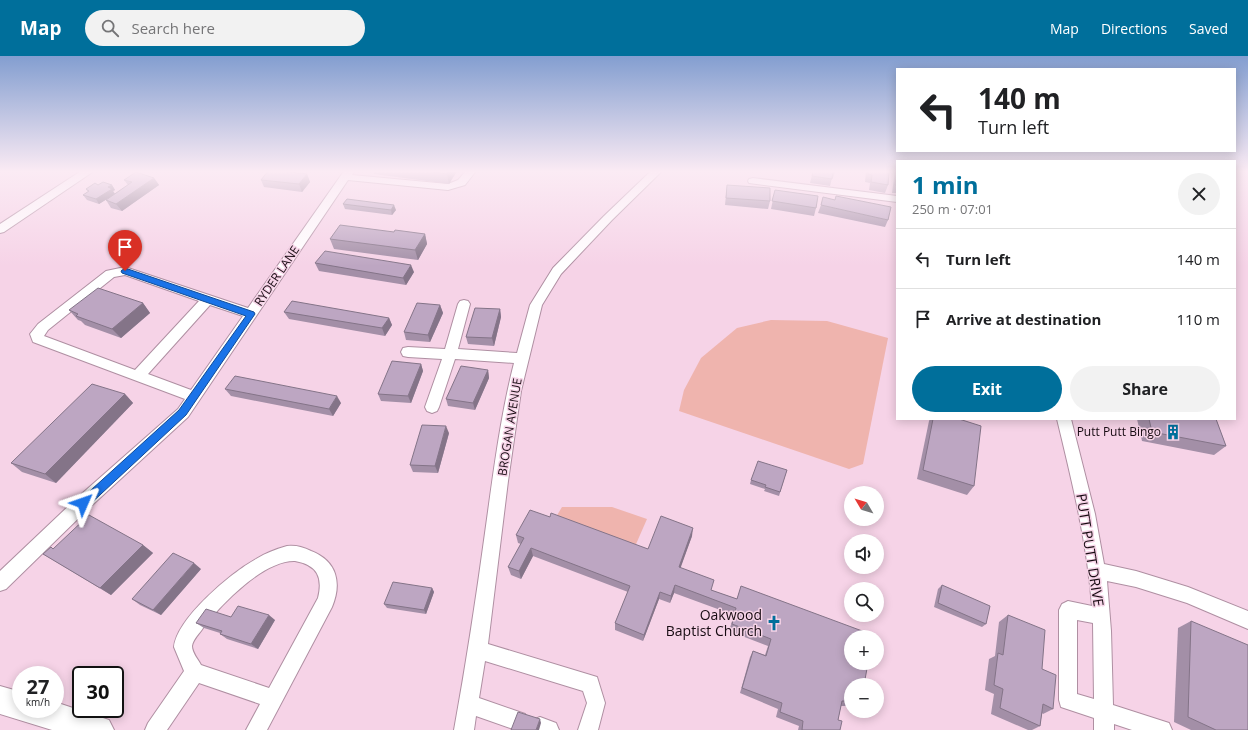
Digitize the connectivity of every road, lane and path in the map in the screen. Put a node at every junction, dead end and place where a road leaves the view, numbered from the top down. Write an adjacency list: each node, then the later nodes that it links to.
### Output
1 (41, 202): 4 (street)
2 (334, 202): 7 (street, RYDER LANE)
3 (624, 202): 10 (street, BROGAN AVENUE)
4 (0, 229)
5 (208, 300): 7 (street); 11 (street); 11 (street)
6 (464, 304): 9 (street)
7 (251, 314): 12 (street, RYDER LANE)
8 (408, 352): 9 (street)
9 (450, 354): 10 (street); 13 (street)
10 (522, 358): 19 (street, BROGAN AVENUE)
11 (138, 376): 12 (street)
12 (194, 397): 16 (street, RYDER LANE)
13 (432, 406)
14 (1064, 420): 15 (street, PUTT PUTT DRIVE)
15 (1096, 571): 17 (street, PUTT PUTT DRIVE); 18 (street)
16 (0, 583)
17 (1100, 616): 25 (street, PUTT PUTT DRIVE); 25 (street)
18 (1248, 620)
19 (478, 650): 24 (street, BROGAN AVENUE); 32 (street)
20 (195, 672): 21 (street); 21 (street); 29 (street)
21 (273, 699): 30 (street)
22 (0, 700): 23 (highway)
23 (12, 703)
24 (469, 704): 27 (street); 31 (street, BROGAN AVENUE)
25 (1103, 711): 33 (street, PUTT PUTT DRIVE); 34 (street)
26 (60, 718): 28 (highway)
27 (518, 721)
28 (99, 730)
29 (155, 730)
30 (256, 730)
31 (464, 730)
32 (588, 730)
33 (1104, 730)
34 (1162, 730)

